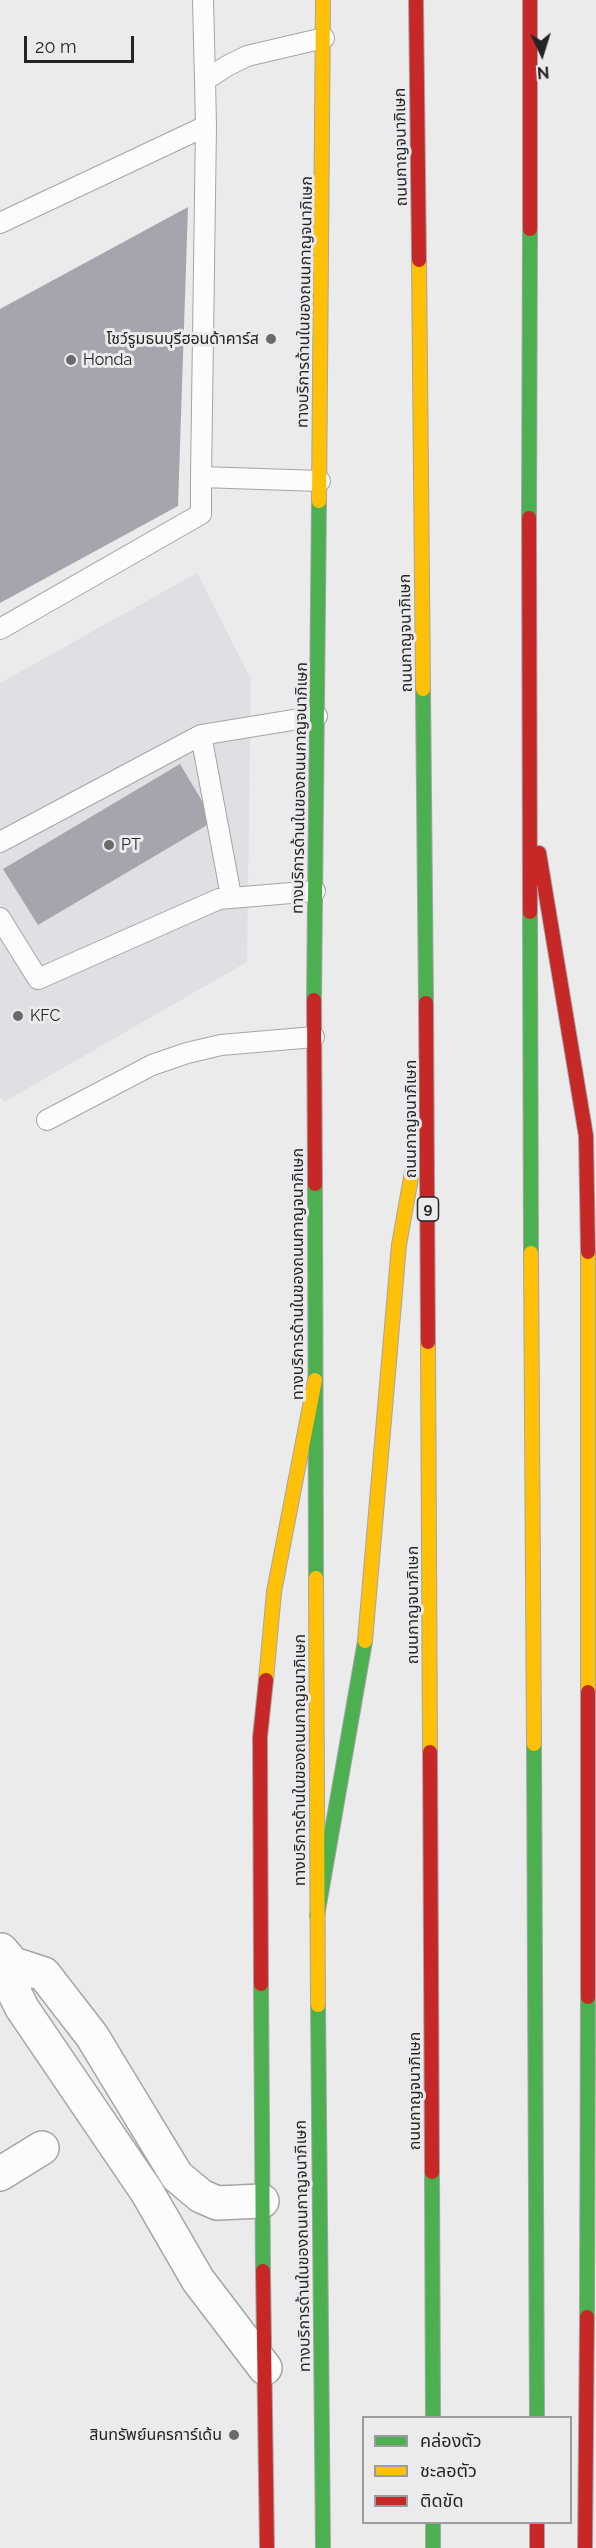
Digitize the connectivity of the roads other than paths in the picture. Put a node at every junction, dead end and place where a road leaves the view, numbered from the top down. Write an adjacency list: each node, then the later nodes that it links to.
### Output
1 (203, 0): 6 (lane)
2 (323, 0): 5 (main road, ทางบริการด้านในของถนนกาญจนาภิเษก)
3 (416, 0): 20 (main road, ถนนกาญจนาภิเษก / 9)
4 (530, 0): 14 (main road)
5 (324, 38): 6 (lane); 10 (main road, ทางบริการด้านในของถนนกาญจนาภิเษก)
6 (205, 80): 7 (lane)
7 (206, 126): 8 (lane); 9 (lane)
8 (0, 223)
9 (201, 477): 10 (lane); 11 (lane)
10 (320, 481): 12 (main road, ทางบริการด้านในของถนนกาญจนาภิเษก)
11 (0, 629)
12 (317, 716): 13 (lane); 16 (main road, ทางบริการด้านในของถนนกาญจนาภิเษก)
13 (201, 735): 15 (lane); 17 (lane)
14 (529, 798): 23 (main road); 32 (main road)
15 (0, 842)
16 (315, 891): 17 (lane); 19 (main road, ทางบริการด้านในของถนนกาญจนาภิเษก)
17 (231, 896): 18 (lane)
18 (0, 918)
19 (314, 1037): 22 (lane); 24 (main road, ทางบริการด้านในของถนนกาญจนาภิเษก)
20 (427, 1090): 25 (main road); 31 (main road, ถนนกาญจนาภิเษก / 9)
21 (593, 1090): 23 (main road)
22 (47, 1120)
23 (586, 1136): 39 (main road)
24 (315, 1380): 25 (main road, ทางบริการด้านในของถนนกาญจนาภิเษก); 29 (main road)
25 (317, 1916): 36 (main road, ทางบริการด้านในของถนนกาญจนาภิเษก)
26 (7, 1956): 29 (street); 30 (street)
27 (42, 2148): 28 (street)
28 (0, 2174)
29 (262, 2201): 30 (main road)
30 (264, 2368): 35 (main road)
31 (433, 2416)
32 (537, 2416)
33 (433, 2524): 37 (main road)
34 (537, 2524): 38 (main road)
35 (267, 2548)
36 (323, 2548)
37 (433, 2548)
38 (537, 2548)
39 (585, 2548)

